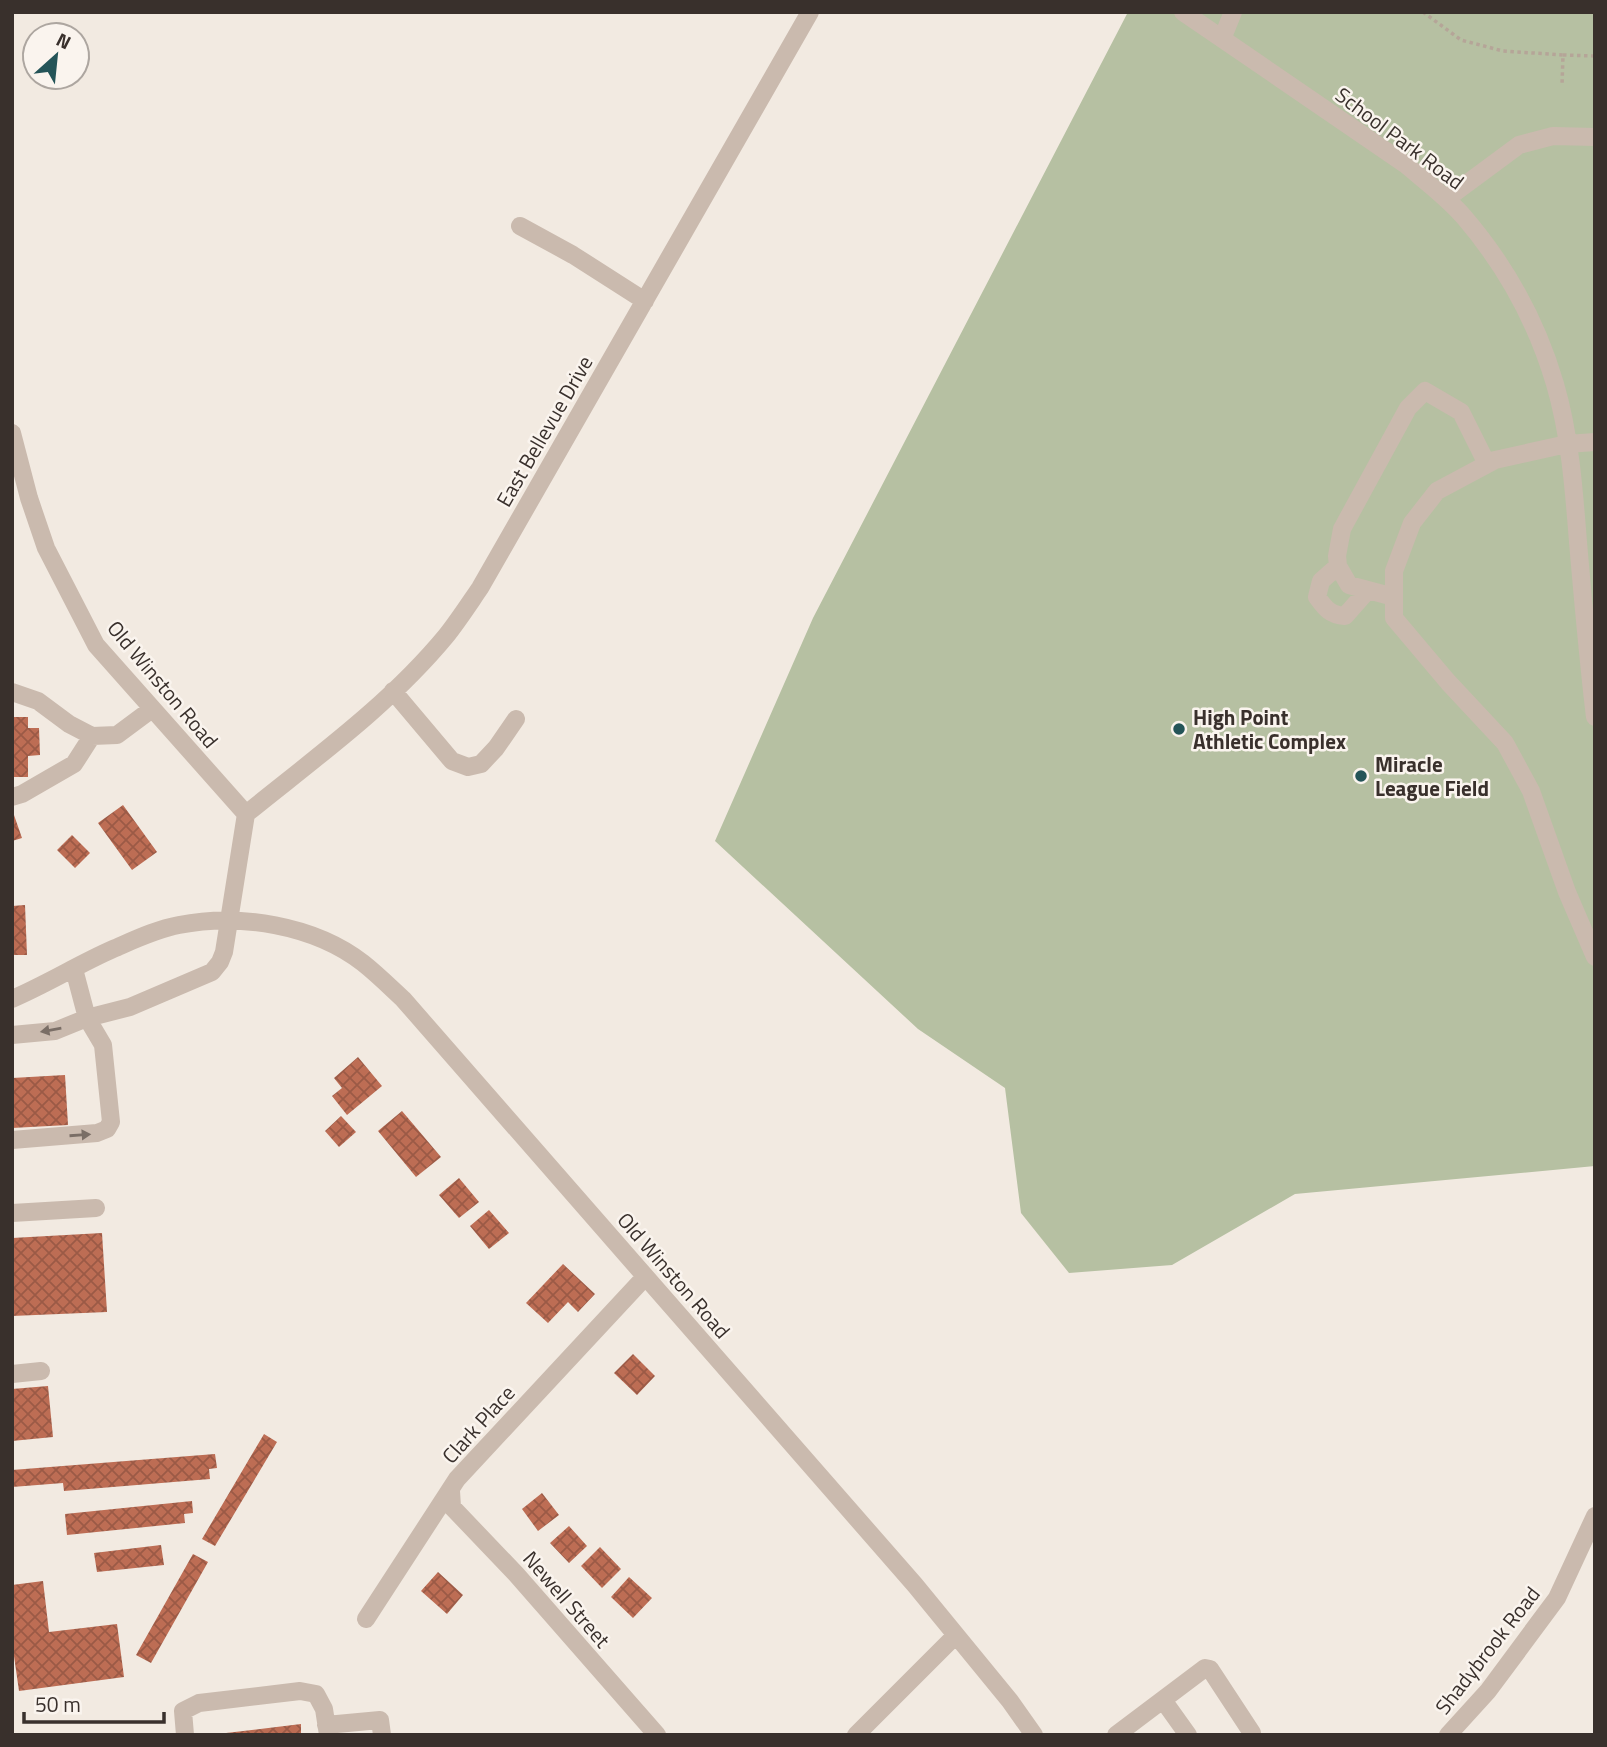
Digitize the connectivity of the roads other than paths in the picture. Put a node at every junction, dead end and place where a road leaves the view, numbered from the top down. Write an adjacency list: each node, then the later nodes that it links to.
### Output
1 (810, 12): 8 (street, East Bellevue Drive)
2 (1183, 12): 4 (street, School Park Road)
3 (1233, 12): 4 (street)
4 (1222, 39): 6 (street, School Park Road)
5 (1595, 137): 6 (street)
6 (1446, 199): 11 (street, School Park Road)
7 (520, 226): 8 (street)
8 (645, 301): 18 (street, East Bellevue Drive)
9 (12, 433): 13 (street, Old Winston Road)
10 (1595, 442): 11 (street)
11 (1567, 444): 12 (street); 17 (street, School Park Road)
12 (1486, 464): 14 (street); 16 (street)
13 (20, 491): 20 (street, Old Winston Road)
14 (1338, 566): 15 (street); 15 (street)
15 (1368, 590): 16 (street)
16 (1394, 597): 27 (street)
17 (1591, 650): 21 (street, School Park Road)
18 (393, 691): 22 (street); 25 (street, East Bellevue Drive)
19 (12, 692): 23 (street)
20 (152, 709): 23 (street); 25 (street, Old Winston Road)
21 (1595, 717)
22 (516, 719)
23 (92, 736): 24 (street)
24 (12, 797)
25 (246, 814): 26 (street)
26 (227, 920): 28 (street, Old Winston Road); 30 (street); 35 (street, Old Winston Road)
27 (1595, 957)
28 (74, 969): 29 (street, Old Winston Road); 30 (street)
29 (12, 999)
30 (87, 1018): 31 (street, one-way to 31); 32 (street, one-way to 30)
31 (12, 1035)
32 (12, 1140)
33 (96, 1209): 34 (street)
34 (12, 1213)
35 (645, 1277): 38 (street, Clark Place); 41 (street, Old Winston Road)
36 (41, 1371): 37 (street)
37 (12, 1374)
38 (451, 1491): 40 (street, Clark Place); 46 (street, Newell Street)
39 (1595, 1516): 52 (street, Shadybrook Road)
40 (366, 1619)
41 (956, 1635): 47 (street); 48 (street, Old Winston Road)
42 (1163, 1700): 49 (street); 50 (street); 51 (street)
43 (327, 1730): 44 (street); 45 (street)
44 (186, 1735)
45 (382, 1735)
46 (657, 1735)
47 (856, 1735)
48 (1034, 1735)
49 (1116, 1735)
50 (1188, 1735)
51 (1251, 1735)
52 (1448, 1735)

